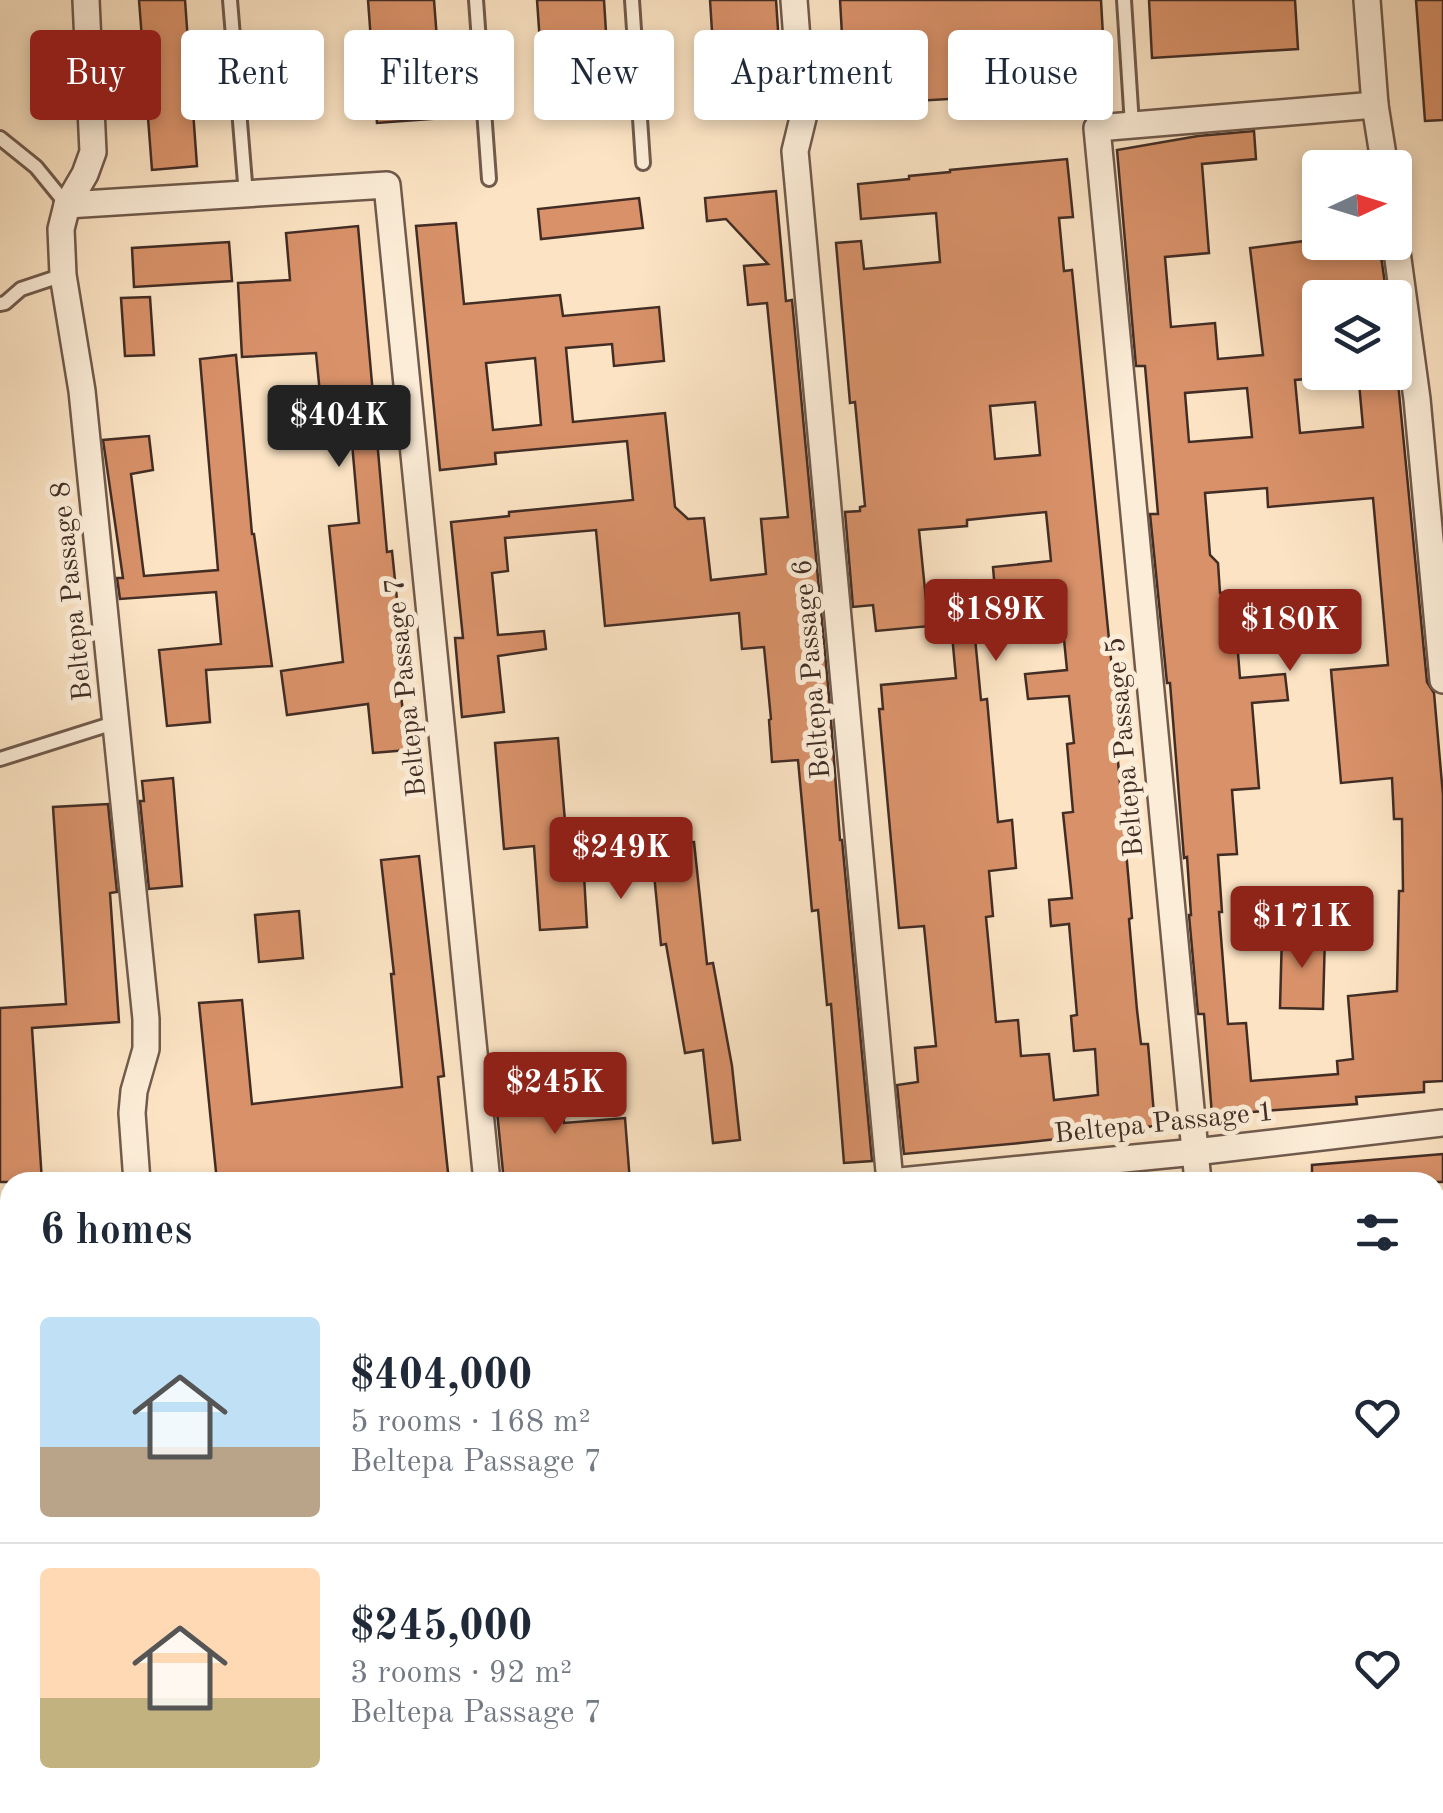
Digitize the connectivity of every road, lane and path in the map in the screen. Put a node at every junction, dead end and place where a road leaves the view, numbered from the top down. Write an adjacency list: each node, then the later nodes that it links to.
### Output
1 (86, 0): 15 (street, Beltepa Passage 8)
2 (230, 0): 14 (lane)
3 (476, 0): 13 (lane)
4 (632, 0): 12 (lane)
5 (794, 0): 28 (street, Beltepa Passage 6)
6 (1124, 0): 9 (lane)
7 (1367, 0): 8 (street)
8 (1376, 105): 9 (street); 11 (street)
9 (1132, 125): 25 (street, Beltepa Passage 5)
10 (0, 138): 15 (lane)
11 (1382, 150)
12 (643, 163)
13 (489, 179)
14 (246, 196): 15 (street); 27 (street, Beltepa Passage 7)
15 (67, 205): 17 (street, Beltepa Passage 8)
16 (1398, 260): 20 (street)
17 (63, 275): 18 (lane); 22 (street, Beltepa Passage 8)
18 (0, 304)
19 (1443, 398): 20 (street)
20 (1417, 399): 21 (street)
21 (1443, 680)
22 (116, 722): 23 (lane); 26 (street, Beltepa Passage 8)
23 (0, 758)
24 (1443, 1123): 25 (street, Beltepa Passage 1)
25 (1195, 1152): 29 (street, Beltepa Passage 1); 30 (street, Beltepa Passage 5)
26 (136, 1172)
27 (486, 1172)
28 (889, 1172)
29 (992, 1172)
30 (1197, 1172)

